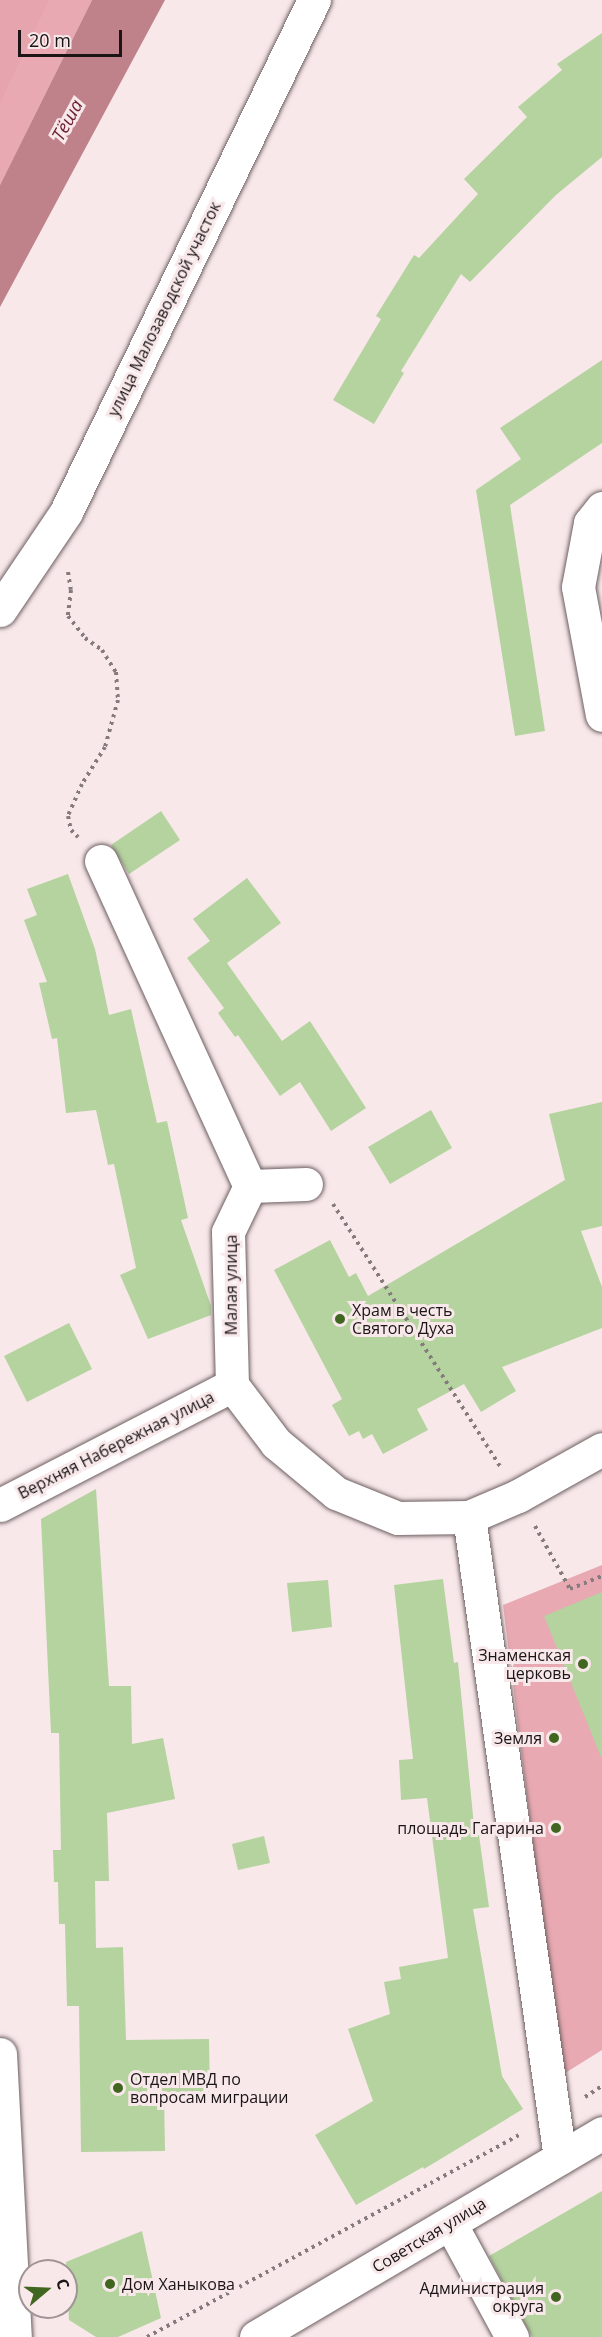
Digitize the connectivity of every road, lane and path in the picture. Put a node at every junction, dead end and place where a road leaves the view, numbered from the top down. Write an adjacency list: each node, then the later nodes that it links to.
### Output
1 (314, 0): 3 (street, улица Малозаводской участок)
2 (602, 508): 5 (street)
3 (47, 540): 4 (street, улица Малозаводской участок); 6 (path)
4 (0, 610)
5 (602, 715)
6 (101, 861): 8 (street)
7 (306, 1184): 8 (street); 11 (path)
8 (250, 1186): 9 (street, Малая улица)
9 (232, 1385): 12 (street, Верхняя Набережная улица); 13 (street)
10 (602, 1449): 11 (street)
11 (518, 1496): 13 (street); 14 (path)
12 (0, 1505)
13 (469, 1517): 18 (street)
14 (602, 1576)
15 (0, 2055): 20 (street)
16 (534, 2127): 21 (path)
17 (602, 2133): 18 (street, Советская улица)
18 (560, 2158): 19 (street, Советская улица)
19 (450, 2223): 22 (street, Советская улица); 23 (street)
20 (15, 2337)
21 (147, 2337)
22 (256, 2337)
23 (512, 2337)

